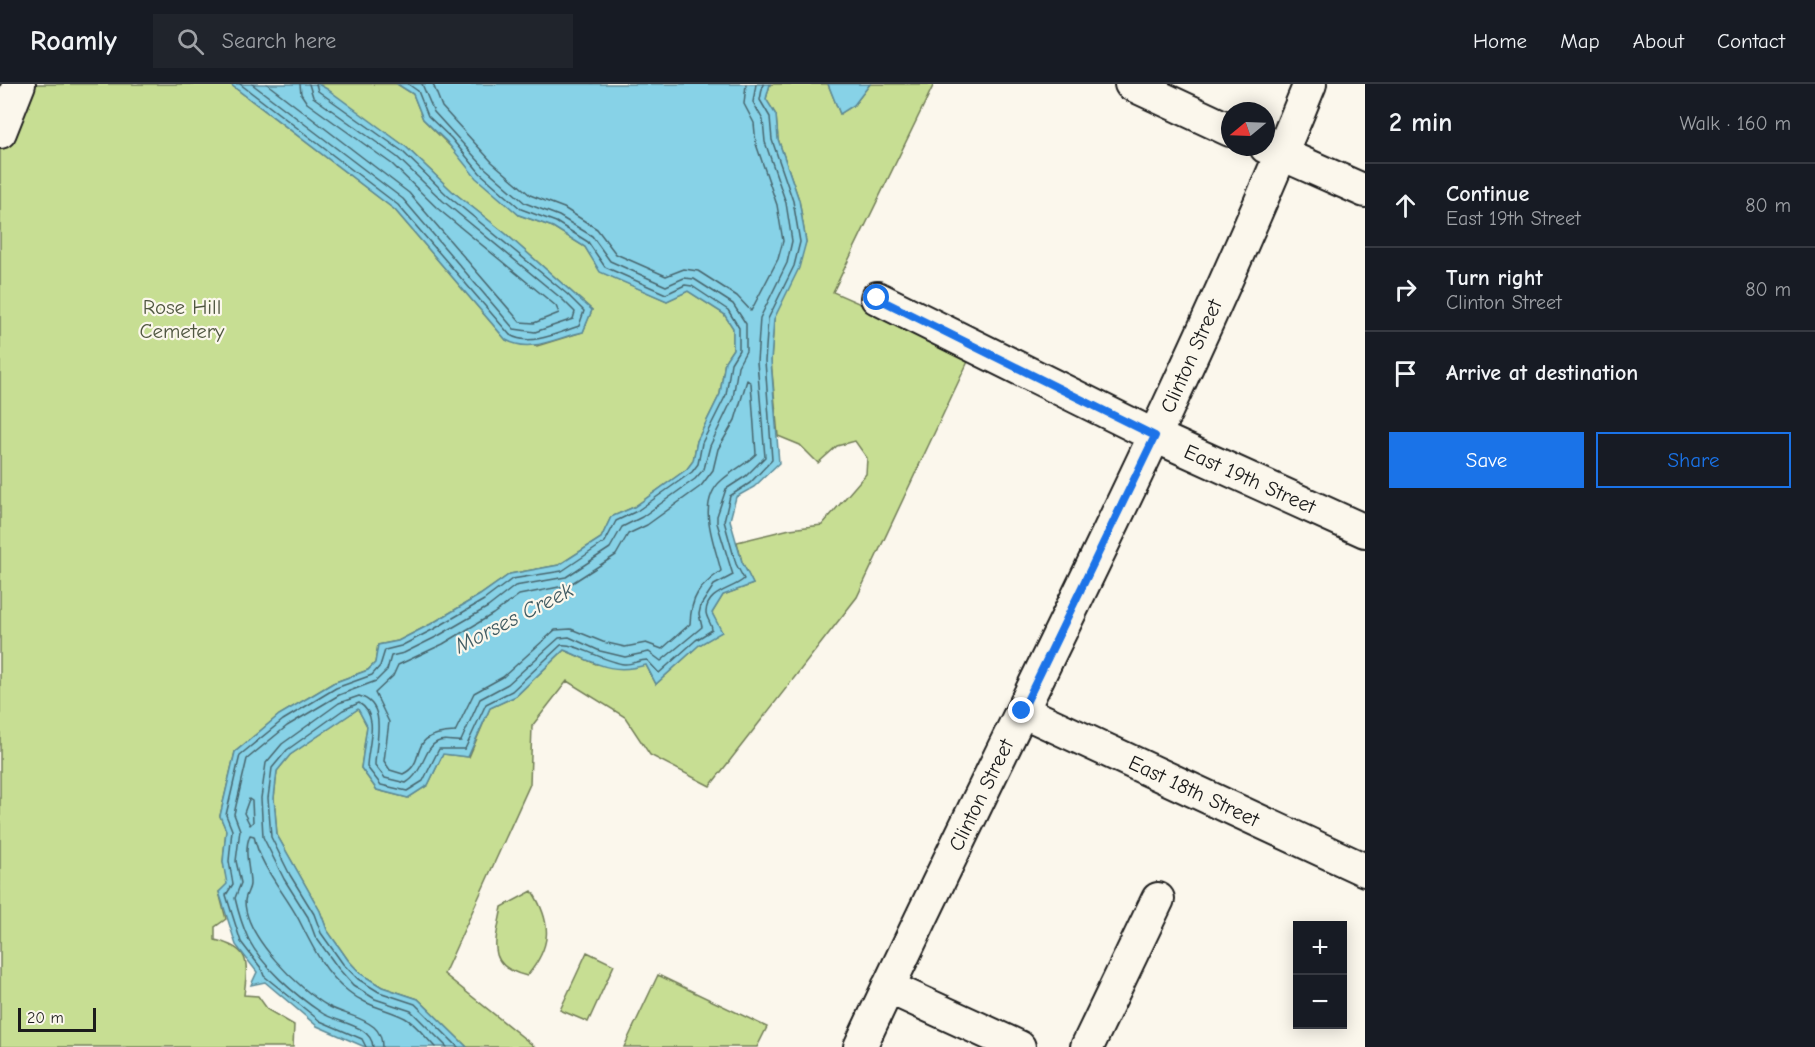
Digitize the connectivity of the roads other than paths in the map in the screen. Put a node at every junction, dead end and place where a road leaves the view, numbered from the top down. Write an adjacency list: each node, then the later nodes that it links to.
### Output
1 (19, 84): 5 (street)
2 (1131, 84): 4 (street)
3 (1310, 84): 6 (street, Clinton Street)
4 (1221, 126)
5 (0, 132)
6 (1275, 148)
7 (1275, 150): 9 (street)
8 (1272, 156): 11 (street, Clinton Street)
9 (1365, 191)
10 (877, 298): 11 (street, East 19th Street)
11 (1155, 436): 12 (street, East 19th Street); 13 (street, Clinton Street)
12 (1365, 531)
13 (1022, 711): 14 (street, East 18th Street); 16 (street, Clinton Street)
14 (1365, 870)
15 (1158, 899): 19 (street)
16 (888, 987): 17 (street, Clinton Street); 18 (street)
17 (860, 1047)
18 (1018, 1047)
19 (1087, 1047)

